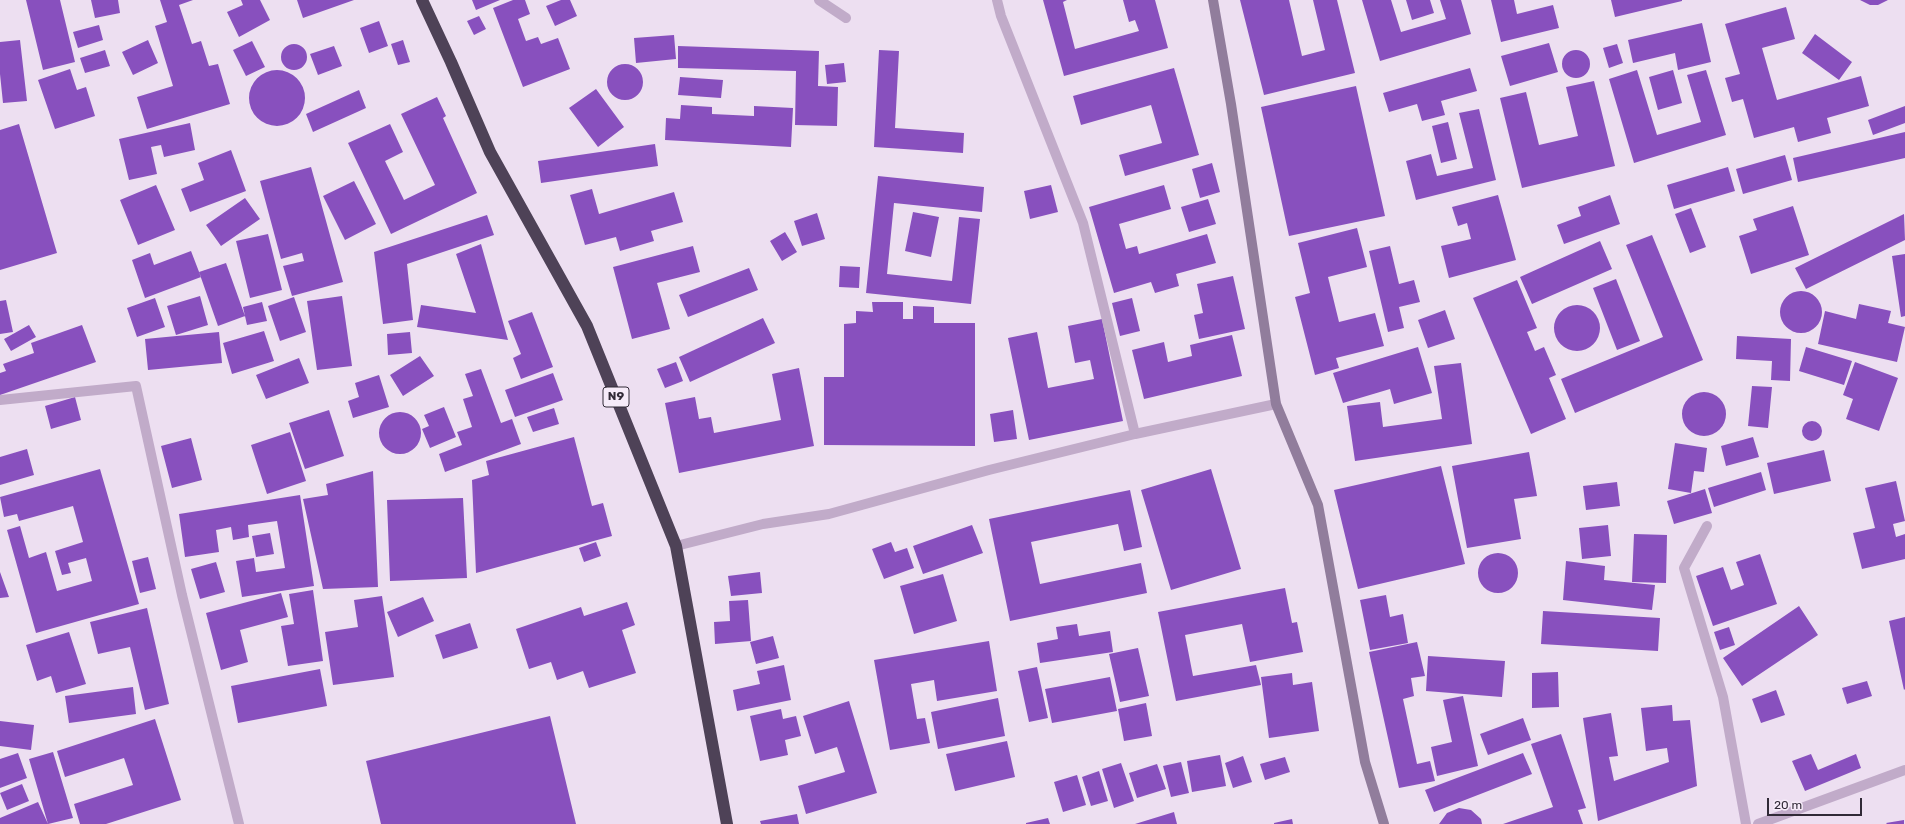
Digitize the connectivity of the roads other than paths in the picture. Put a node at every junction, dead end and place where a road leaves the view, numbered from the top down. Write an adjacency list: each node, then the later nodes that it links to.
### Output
1 (422, 0): 10 (highway, N9)
2 (819, 0): 5 (street)
3 (997, 0): 8 (street)
4 (1213, 0): 7 (street)
5 (846, 18)
6 (0, 400): 12 (street)
7 (1276, 404): 8 (street); 14 (street)
8 (1135, 434): 10 (street)
9 (1707, 526): 15 (street)
10 (676, 546): 13 (highway, N9)
11 (1905, 770): 16 (street)
12 (239, 824)
13 (726, 824)
14 (1384, 824)
15 (1746, 824)
16 (1758, 824)

